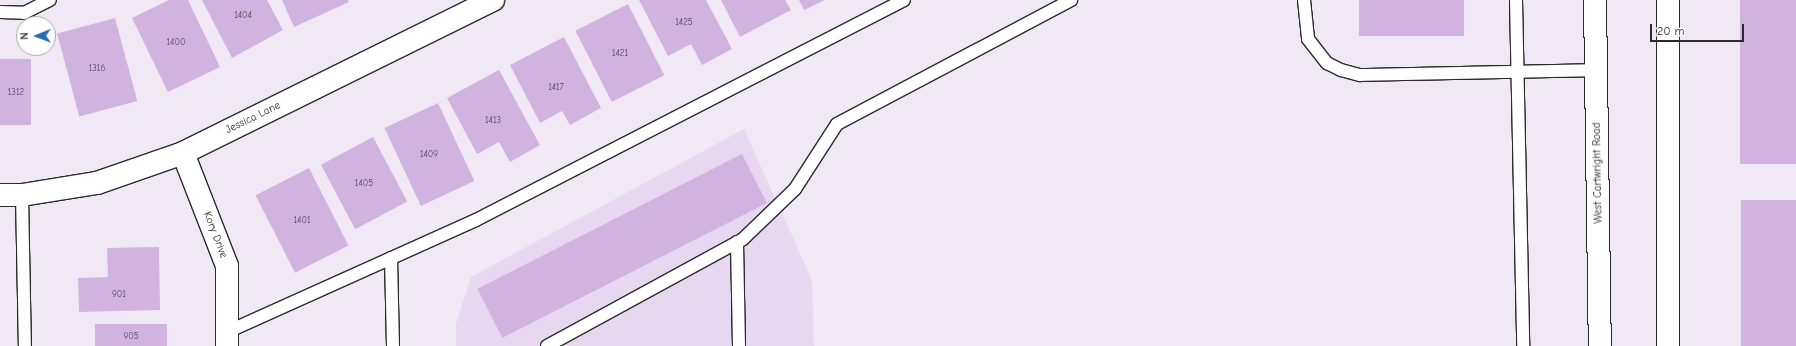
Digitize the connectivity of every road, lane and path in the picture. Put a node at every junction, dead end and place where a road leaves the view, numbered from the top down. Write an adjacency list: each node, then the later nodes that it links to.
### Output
1 (50, 0): 9 (lane)
2 (493, 0): 12 (street, Jessica Lane)
3 (904, 0): 16 (lane)
4 (1071, 0): 15 (lane)
5 (1304, 0): 11 (lane)
6 (1516, 0): 11 (lane)
7 (1595, 0): 10 (street, West Cartwright Road)
8 (1668, 0): 24 (street)
9 (0, 12)
10 (1596, 70): 11 (lane); 23 (street, West Cartwright Road)
11 (1517, 72): 22 (lane)
12 (183, 153): 14 (street, Jessica Lane); 17 (street, Kory Drive)
13 (0, 195): 14 (street, Jessica Lane)
14 (22, 195): 18 (lane)
15 (737, 242): 20 (lane); 21 (lane)
16 (391, 258): 17 (lane); 19 (lane)
17 (227, 339)
18 (25, 346)
19 (393, 346)
20 (547, 346)
21 (739, 346)
22 (1523, 346)
23 (1600, 346)
24 (1668, 346)

